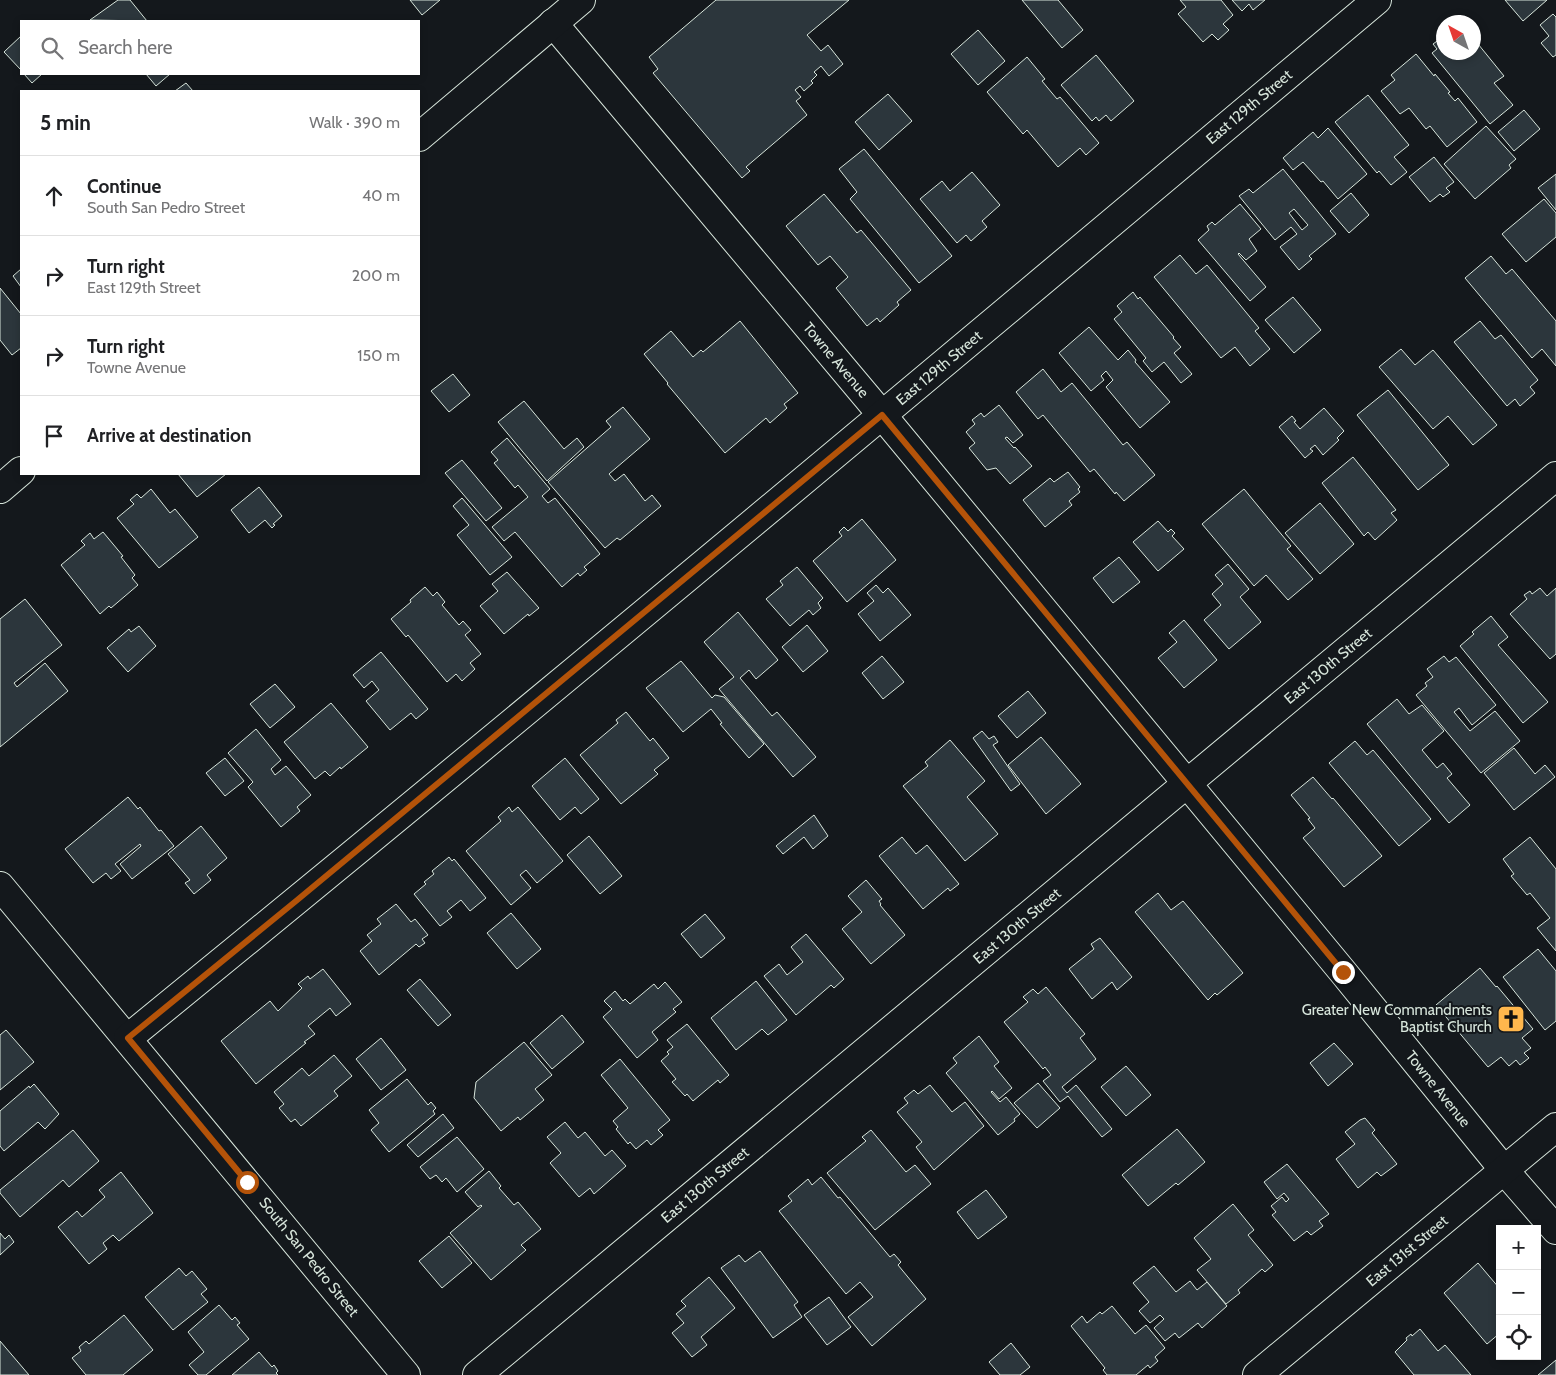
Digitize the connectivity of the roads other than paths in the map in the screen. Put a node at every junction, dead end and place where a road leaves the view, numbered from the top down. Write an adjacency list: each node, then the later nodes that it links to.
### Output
1 (581, 0): 3 (street)
2 (1377, 0): 5 (street, East 129th Street)
3 (554, 23): 4 (street); 5 (street, Towne Avenue)
4 (420, 136)
5 (882, 415): 9 (street, Towne Avenue); 11 (street, East 129th Street)
6 (20, 472): 8 (street)
7 (1556, 476): 9 (street, East 130th Street)
8 (0, 489)
9 (1186, 784): 13 (street, Towne Avenue); 16 (street, East 130th Street)
10 (0, 886): 11 (street, South San Pedro Street)
11 (128, 1038): 15 (street, South San Pedro Street)
12 (1556, 1127): 13 (street, East 131st Street)
13 (1504, 1170): 14 (street, Towne Avenue); 17 (street, East 131st Street)
14 (1556, 1230)
15 (406, 1375)
16 (477, 1375)
17 (1257, 1375)

